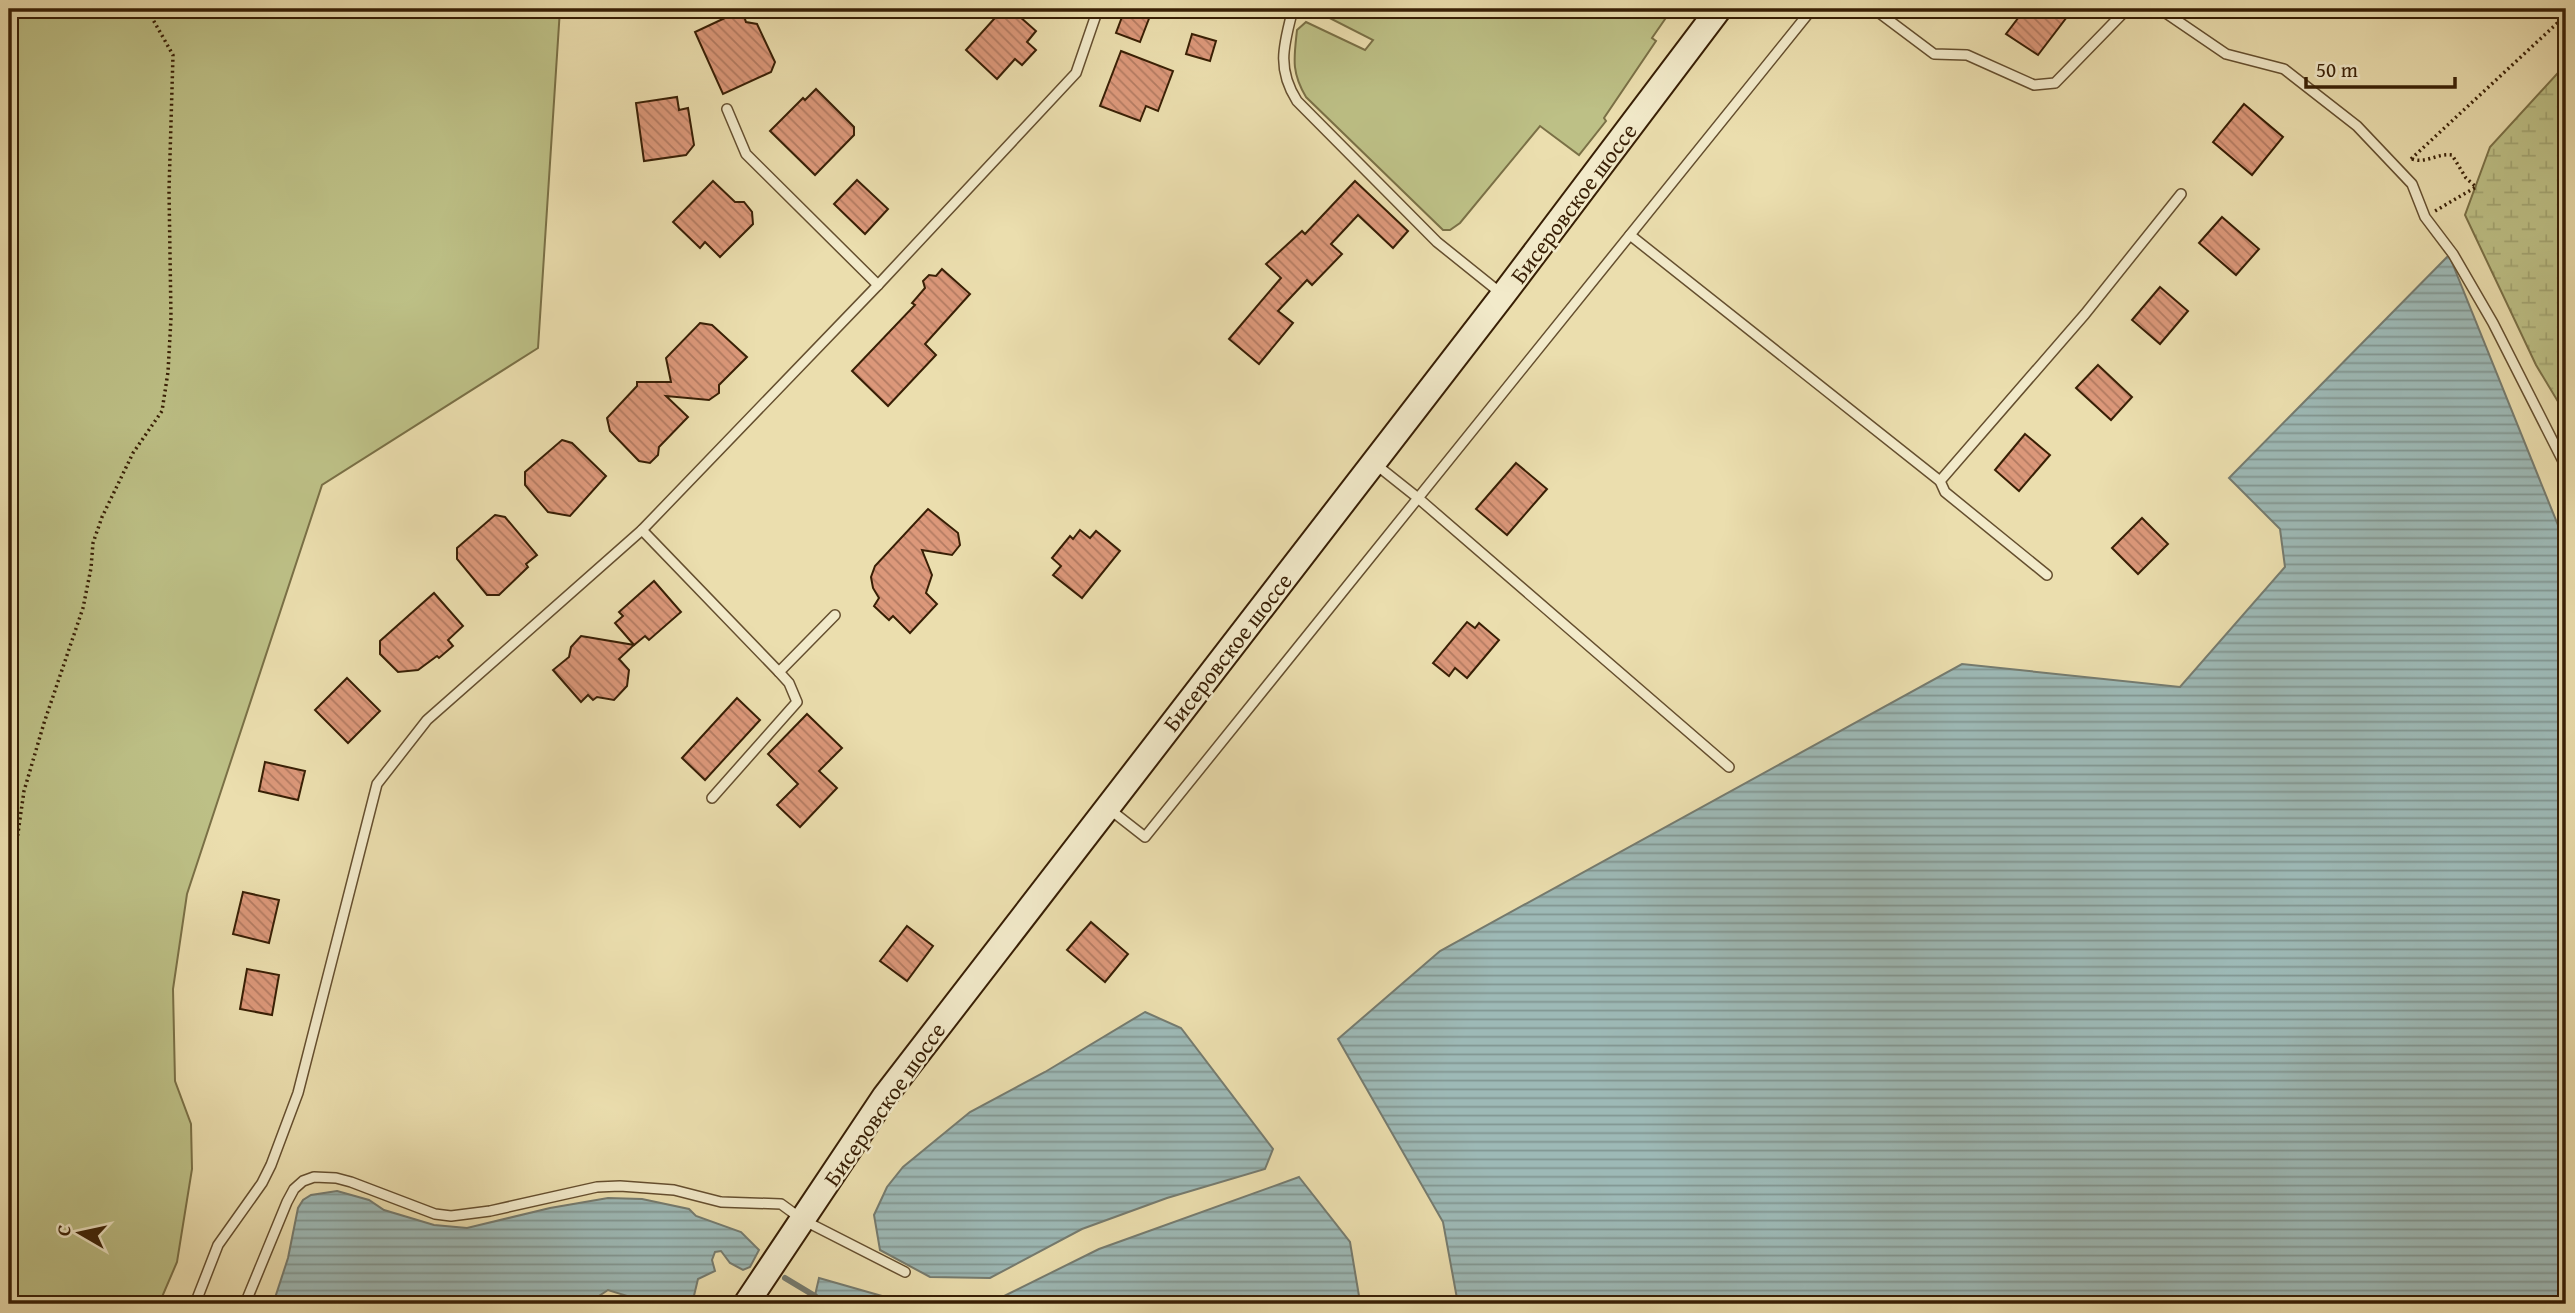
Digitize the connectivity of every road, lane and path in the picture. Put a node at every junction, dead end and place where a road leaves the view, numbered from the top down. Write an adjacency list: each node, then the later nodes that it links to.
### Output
1 (147, 9): 30 (path)
2 (1098, 9): 17 (lane)
3 (1293, 9): 18 (lane)
4 (1719, 9): 18 (main road, Бисеровское шоссе)
5 (1812, 9): 9 (lane)
6 (1874, 9): 7 (lane)
7 (2127, 9)
8 (2160, 9): 12 (lane)
9 (1802, 14): 16 (lane)
10 (2566, 15): 13 (path)
11 (727, 108): 17 (lane)
12 (2379, 152): 13 (path); 15 (lane)
13 (2411, 159): 15 (path)
14 (2181, 194): 21 (lane)
15 (2425, 217): 20 (lane)
16 (1630, 235): 21 (lane); 22 (lane)
17 (878, 285): 23 (lane)
18 (1503, 295): 19 (main road, Бисеровское шоссе)
19 (1374, 463): 22 (lane); 29 (main road, Бисеровское шоссе)
20 (2566, 467)
21 (1940, 481): 24 (lane)
22 (1418, 498): 27 (lane); 29 (lane)
23 (642, 530): 26 (lane); 33 (lane)
24 (2047, 575)
25 (835, 615): 26 (lane)
26 (779, 672): 28 (lane)
27 (1729, 767)
28 (712, 798)
29 (1107, 807): 31 (main road, Бисеровское шоссе)
30 (9, 962)
31 (803, 1220): 32 (lane); 34 (lane); 35 (main road, Бисеровское шоссе)
32 (905, 1272)
33 (195, 1304)
34 (245, 1304)
35 (746, 1304)

